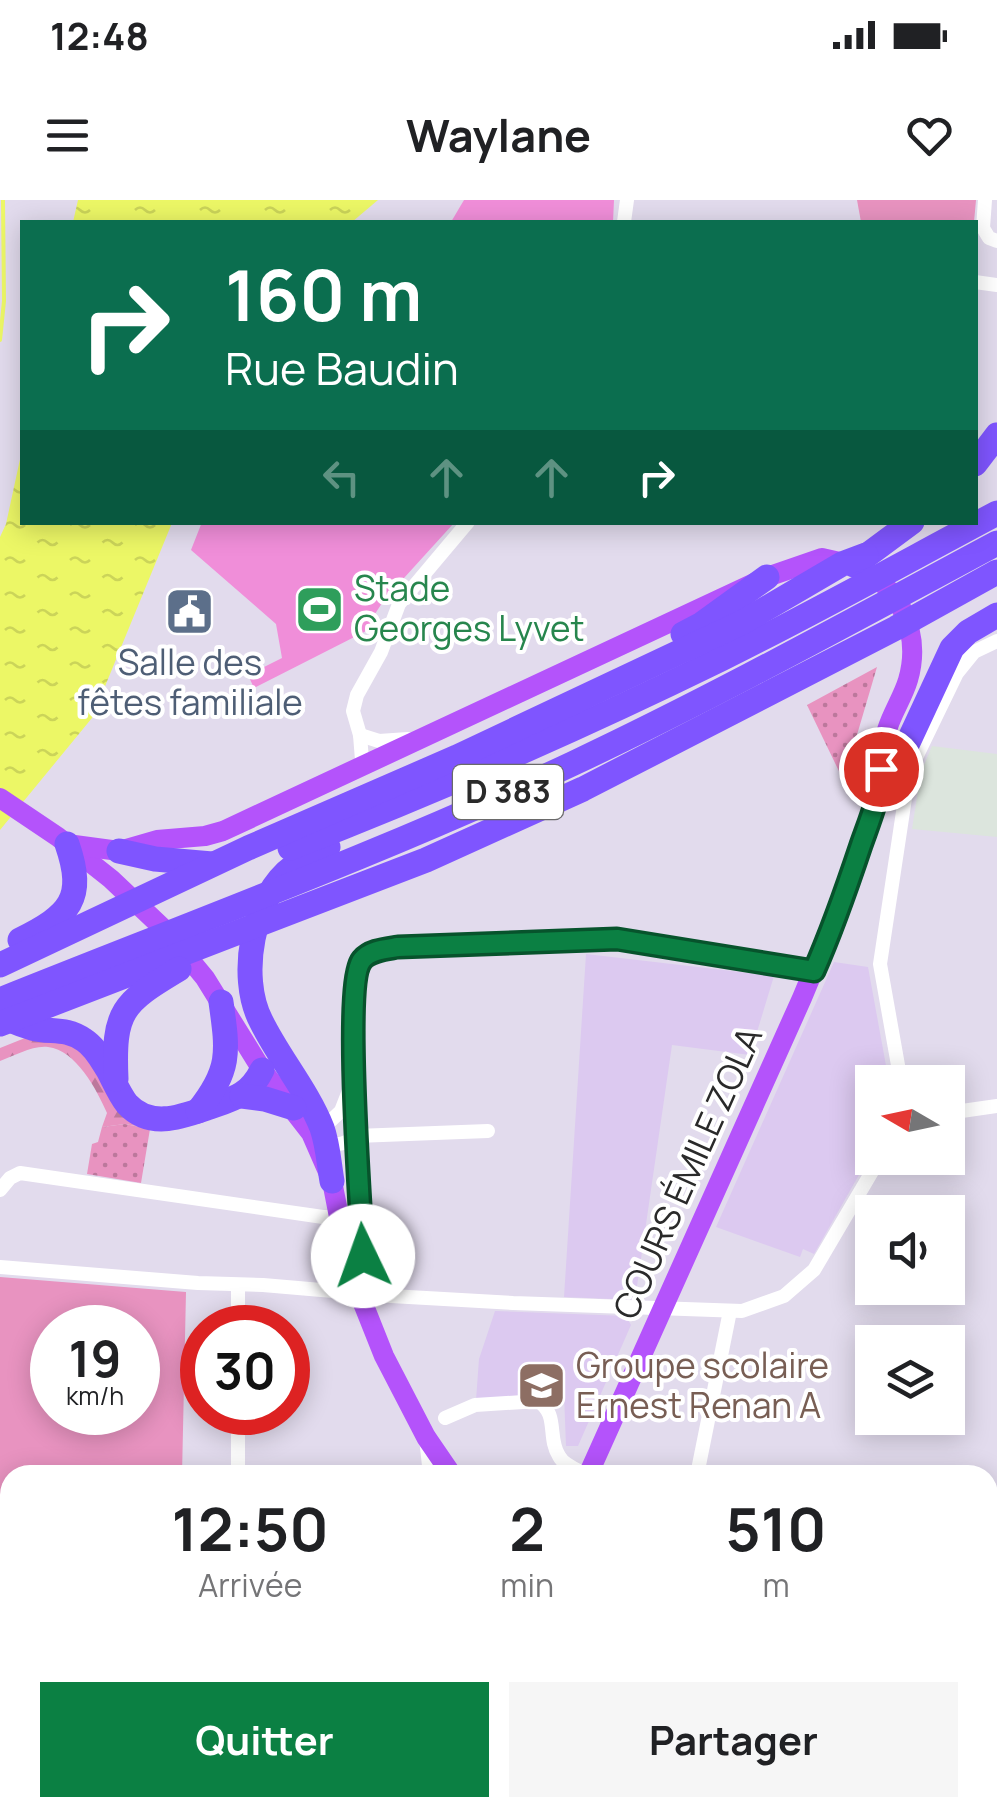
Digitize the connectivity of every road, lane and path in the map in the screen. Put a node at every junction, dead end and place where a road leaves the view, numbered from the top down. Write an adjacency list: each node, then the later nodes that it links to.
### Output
1 (985, 200): 2 (street)
2 (997, 241)
3 (997, 435): 4 (highway)
4 (978, 460)
5 (465, 525): 18 (street)
6 (908, 525): 9 (highway)
7 (974, 525): 16 (highway)
8 (997, 543): 33 (highway, D 383)
9 (866, 556): 16 (highway); 26 (highway)
10 (997, 572): 14 (highway, D 383)
11 (767, 577): 14 (main road); 17 (main road); 26 (highway)
12 (997, 587): 14 (highway)
13 (997, 615): 19 (highway)
14 (904, 636): 27 (main road, COURS ÉMILE ZOLA); 28 (highway, D 383)
15 (997, 641): 23 (street)
16 (724, 658): 22 (highway)
17 (431, 734): 18 (street); 20 (main road)
18 (360, 735): 20 (street)
19 (905, 749): 23 (main road, COURS ÉMILE ZOLA)
20 (364, 765): 25 (main road)
21 (0, 798): 24 (main road)
22 (416, 799): 26 (highway); 46 (highway)
23 (892, 810): 27 (main road, COURS ÉMILE ZOLA); 34 (street)
24 (58, 838): 25 (main road); 29 (highway); 32 (main road)
25 (119, 851): 26 (highway)
26 (178, 873): 30 (highway)
27 (844, 896): 31 (main road, COURS ÉMILE ZOLA)
28 (206, 946): 33 (highway, D 383); 37 (highway)
29 (0, 949)
30 (0, 965)
31 (814, 971): 36 (street); 55 (main road, COURS ÉMILE ZOLA)
32 (221, 1002): 35 (main road); 41 (highway)
33 (3, 1015): 37 (highway)
34 (898, 1065)
35 (262, 1070): 38 (highway); 40 (main road)
36 (353, 1078): 42 (street); 44 (street)
37 (116, 1084): 41 (highway)
38 (242, 1096): 40 (highway); 41 (highway)
39 (997, 1106): 43 (street)
40 (294, 1108): 48 (main road)
41 (198, 1111)
42 (341, 1111): 44 (street); 46 (street)
43 (965, 1111)
44 (356, 1128): 45 (street); 46 (street); 53 (street)
45 (488, 1132)
46 (324, 1136): 48 (highway)
47 (870, 1175): 56 (street)
48 (332, 1181): 50 (main road)
49 (0, 1190): 50 (street)
50 (338, 1217): 53 (main road)
51 (0, 1267): 52 (street)
52 (238, 1286): 53 (street); 54 (street)
53 (359, 1294): 55 (street); 59 (main road)
54 (238, 1305)
55 (662, 1308): 56 (street); 64 (main road, COURS ÉMILE ZOLA)
56 (730, 1312): 65 (street)
57 (445, 1418): 63 (street)
58 (238, 1435): 60 (street)
59 (426, 1437): 61 (street); 62 (main road)
60 (238, 1465)
61 (429, 1465)
62 (445, 1465)
63 (567, 1465)
64 (592, 1465)
65 (699, 1465)

